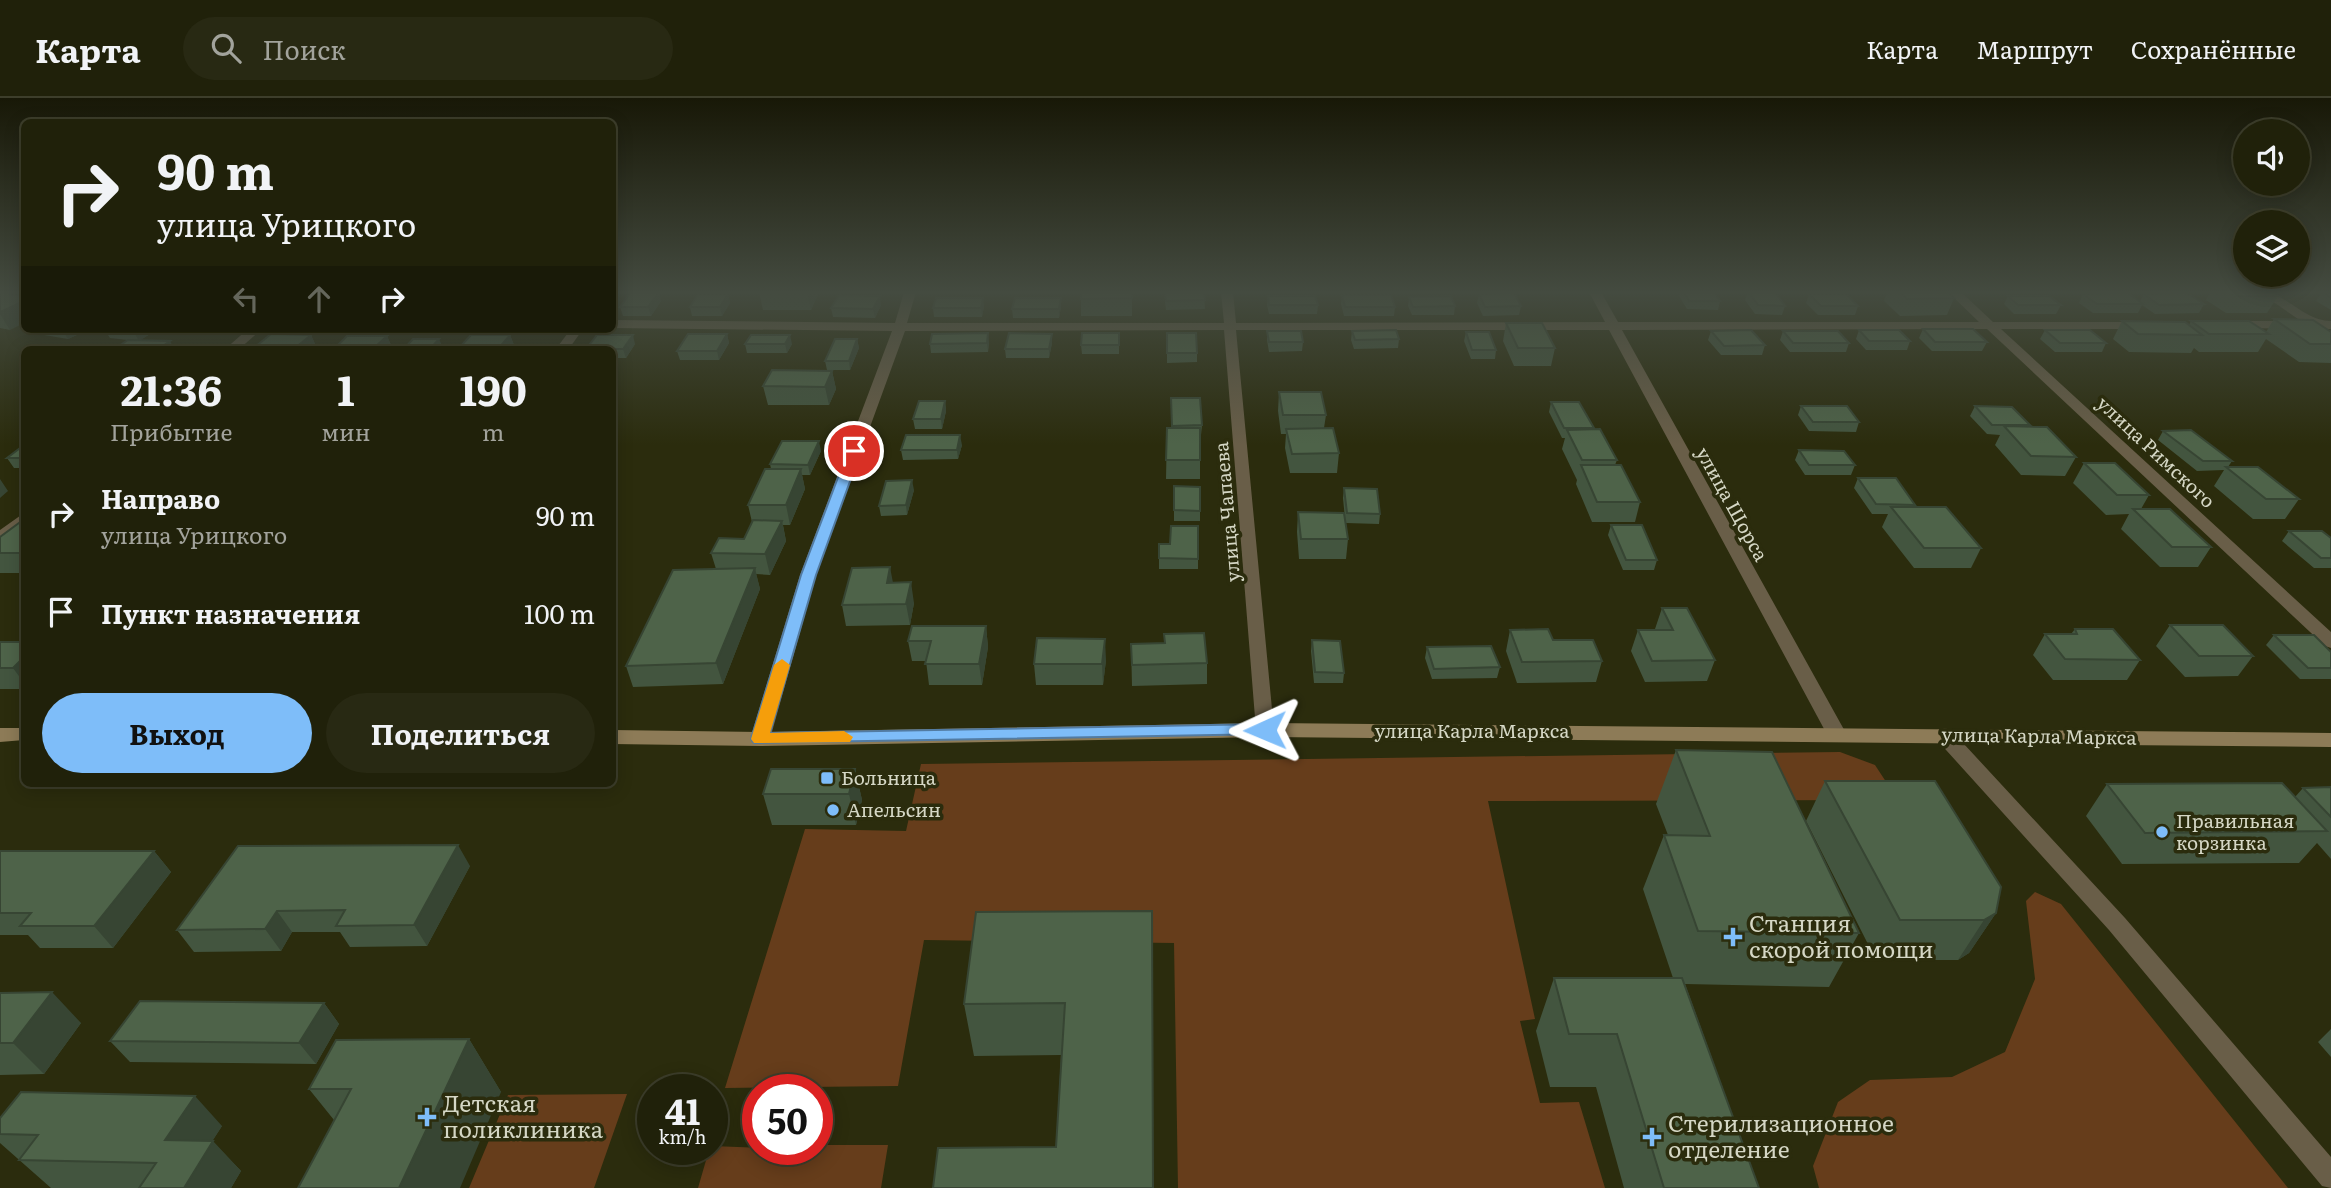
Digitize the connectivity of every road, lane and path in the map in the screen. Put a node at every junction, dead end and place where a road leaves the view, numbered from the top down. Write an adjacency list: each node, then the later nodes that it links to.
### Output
1 (894, 343): 14 (street)
2 (1232, 343): 8 (street, улица Чапаева)
3 (1620, 343): 10 (street, улица Щорса)
4 (2011, 343): 7 (street, улица Римского)
5 (21, 520): 6 (street)
6 (0, 538)
7 (2331, 642)
8 (1265, 730): 10 (main road, улица Карла Маркса); 14 (main road, улица Карла Маркса)
9 (21, 734): 11 (main road)
10 (1838, 734): 12 (main road, улица Карла Маркса)
11 (0, 735)
12 (1944, 736): 15 (main road, улица Карла Маркса); 16 (street)
13 (616, 737): 14 (main road, улица Карла Маркса)
14 (760, 739)
15 (2331, 740)
16 (2331, 1177)

